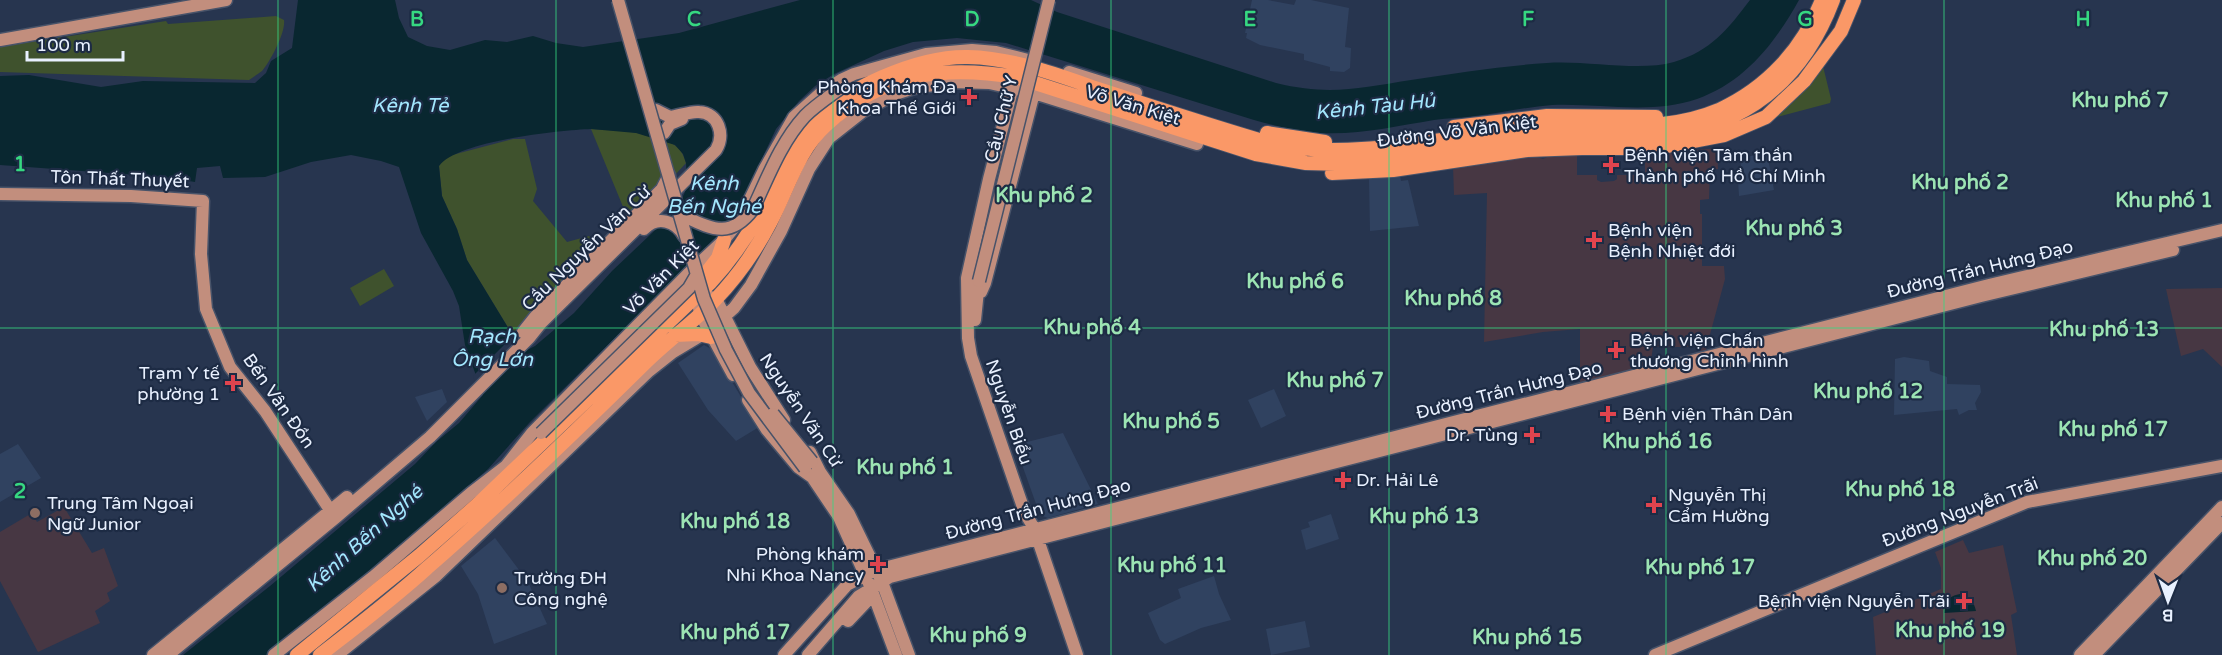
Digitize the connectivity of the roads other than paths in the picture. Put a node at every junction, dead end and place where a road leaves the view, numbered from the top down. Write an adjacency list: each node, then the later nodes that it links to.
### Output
1 (226, 0): 10 (main road)
2 (618, 0): 24 (main road, Cầu Nguyễn Văn Cừ, bridge)
3 (624, 0): 17 (main road, Cầu Nguyễn Văn Cừ)
4 (1042, 0): 35 (main road, Cầu Chữ Y)
5 (1049, 0): 35 (main road, Cầu Chữ Y, bridge)
6 (1813, 0): 19 (highway, Đường Võ Văn Kiệt)
7 (1822, 0): 19 (highway, Đường Võ Văn Kiệt)
8 (1833, 0): 19 (highway, Đường Võ Văn Kiệt)
9 (1854, 0): 19 (highway, Đường Võ Văn Kiệt)
10 (0, 40)
11 (907, 68): 12 (highway, Võ Văn Kiệt); 15 (highway); 37 (highway, Võ Văn Kiệt)
12 (1017, 71): 13 (main road, Võ Văn Kiệt); 14 (highway, Võ Văn Kiệt); 14 (main road, Võ Văn Kiệt); 20 (main road, Nguyễn Biểu); 38 (highway, Võ Văn Kiệt); 42 (main road, Võ Văn Kiệt)
13 (854, 74): 15 (main road); 32 (main road, Võ Văn Kiệt)
14 (1038, 77): 16 (main road, Võ Văn Kiệt); 18 (highway, Võ Văn Kiệt); 19 (highway, Đường Võ Văn Kiệt); 22 (main road, Nguyễn Biểu); 23 (main road, Võ Văn Kiệt)
15 (842, 87): 28 (main road, bridge)
16 (1136, 93): 19 (highway, Đường Võ Văn Kiệt)
17 (656, 110): 21 (main road, Cầu Nguyễn Văn Cừ); 25 (main road, Cầu Nguyễn Văn Cừ)
18 (1171, 113): 19 (highway, Đường Võ Văn Kiệt)
19 (1719, 118): 23 (highway, Đường Võ Văn Kiệt)
20 (1002, 130): 22 (main road); 39 (main road, Nguyễn Biểu)
21 (664, 134): 25 (main road, Cầu Nguyễn Văn Cừ); 28 (main road, Cầu Nguyễn Văn Cừ)
22 (1024, 135): 39 (main road, Nguyễn Biểu)
23 (1197, 144)
24 (669, 175): 30 (main road, Cầu Nguyễn Văn Cừ, bridge); 45 (main road)
25 (682, 182): 45 (main road, Cầu Nguyễn Văn Cừ)
26 (0, 194): 27 (main road, Tôn Thất Thuyết)
27 (203, 201): 53 (main road, Bến Vân Đồn)
28 (686, 217): 50 (main road, Cầu Nguyễn Văn Cừ, bridge)
29 (2222, 230): 33 (main road, Đường Trần Hưng Đạo)
30 (684, 236): 34 (main road, Cầu Nguyễn Văn Cừ, bridge); 45 (main road)
31 (2222, 238): 33 (main road, Đường Trần Hưng Đạo)
32 (724, 240): 36 (main road, Võ Văn Kiệt); 37 (highway)
33 (2124, 257): 55 (main road, Đường Trần Hưng Đạo)
34 (696, 276): 48 (main road, bridge); 50 (main road, Cầu Nguyễn Văn Cừ, bridge)
35 (976, 280): 39 (main road, Nguyễn Biểu)
36 (671, 292): 37 (main road); 48 (main road, Võ Văn Kiệt)
37 (698, 295): 38 (main road); 40 (highway, Võ Văn Kiệt); 41 (main road, Nguyễn Văn Cừ)
38 (716, 299): 41 (highway, Võ Văn Kiệt); 42 (main road, Nguyễn Văn Cừ)
39 (972, 303): 55 (main road, Nguyễn Biểu)
40 (685, 307): 41 (highway); 48 (highway, Võ Văn Kiệt)
41 (698, 317): 43 (main road, Nguyễn Văn Cừ); 44 (highway, Võ Văn Kiệt)
42 (724, 318): 43 (main road, Võ Văn Kiệt); 46 (main road, Nguyễn Văn Cừ)
43 (708, 334): 44 (highway); 47 (main road, Nguyễn Văn Cừ); 68 (main road, Võ Văn Kiệt)
44 (675, 335): 67 (highway, Võ Văn Kiệt)
45 (523, 338): 53 (main road)
46 (738, 345): 47 (main road); 50 (main road, Nguyễn Văn Cừ)
47 (721, 354): 50 (main road, Nguyễn Văn Cừ)
48 (521, 456): 51 (highway, Võ Văn Kiệt); 64 (main road, Võ Văn Kiệt)
49 (2222, 466): 74 (main road, Đường Nguyễn Trãi)
50 (812, 470): 56 (main road, Nguyễn Văn Cừ)
51 (505, 479): 65 (main road, Võ Văn Kiệt); 66 (highway, Võ Văn Kiệt)
52 (2222, 507): 59 (main road)
53 (333, 514): 62 (main road); 63 (main road)
54 (2222, 523): 59 (main road)
55 (1035, 533): 56 (main road, Đường Trần Hưng Đạo); 57 (main road, Đường Trần Hưng Đạo); 73 (main road, Nguyễn Biểu)
56 (871, 572): 57 (main road, Nguyễn Văn Cừ); 58 (main road); 60 (main road)
57 (877, 585): 58 (main road, Đường Trần Hưng Đạo); 61 (main road); 71 (main road); 72 (main road, Nguyễn Văn Cừ)
58 (851, 599): 60 (main road); 61 (main road)
59 (2140, 599): 75 (main road); 76 (main road)
60 (819, 622): 69 (main road)
61 (820, 648): 70 (main road)
62 (153, 655)
63 (168, 655)
64 (274, 655)
65 (285, 655)
66 (297, 655)
67 (320, 655)
68 (337, 655)
69 (788, 655)
70 (808, 655)
71 (896, 655)
72 (909, 655)
73 (1077, 655)
74 (1655, 655)
75 (2080, 655)
76 (2094, 655)

